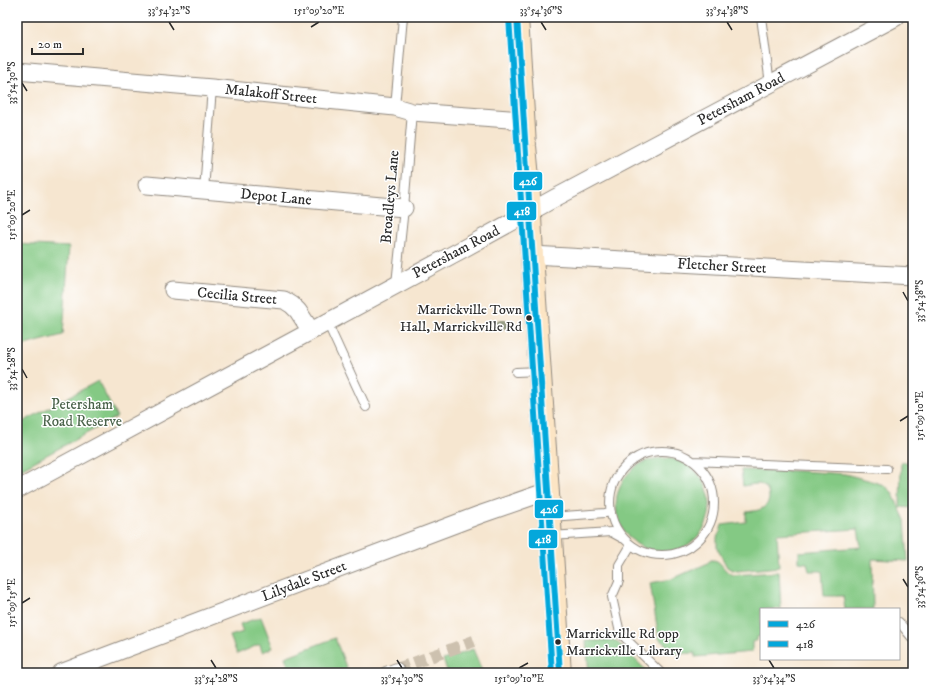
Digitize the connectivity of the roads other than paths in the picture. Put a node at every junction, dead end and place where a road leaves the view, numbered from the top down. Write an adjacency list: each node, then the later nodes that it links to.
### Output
1 (402, 17): 8 (lane)
2 (517, 17): 10 (main road)
3 (761, 17): 6 (lane)
4 (896, 17): 6 (street, Petersham Road)
5 (17, 72): 7 (street, Malakoff Street)
6 (770, 84): 14 (street, Petersham Road)
7 (212, 88): 8 (street, Malakoff Street); 12 (lane)
8 (395, 107): 9 (street, Malakoff Street)
9 (412, 112): 10 (street, Malakoff Street); 13 (lane, Broadleys Lane)
10 (524, 125): 14 (main road)
11 (147, 185): 12 (street, Depot Lane)
12 (204, 190): 13 (street, Depot Lane)
13 (404, 208): 17 (lane, Broadleys Lane)
14 (530, 212): 15 (main road); 17 (street, Petersham Road)
15 (532, 255): 16 (street, Fletcher Street); 21 (main road)
16 (913, 276)
17 (396, 285): 19 (street, Petersham Road)
18 (173, 290): 20 (street, Cecilia Street)
19 (327, 322): 20 (street, Petersham Road); 23 (lane)
20 (311, 331): 26 (street, Petersham Road)
21 (540, 371): 22 (lane); 27 (main road)
22 (516, 372)
23 (366, 407)
24 (693, 461): 25 (lane); 28 (lane); 31 (lane)
25 (887, 470)
26 (17, 490)
27 (548, 491): 29 (main road); 34 (street, Lilydale Street)
28 (611, 512): 29 (lane); 30 (lane)
29 (550, 527): 30 (lane); 35 (main road)
30 (623, 538): 31 (lane)
31 (631, 545): 36 (lane)
32 (900, 623): 33 (lane)
33 (913, 639)
34 (61, 673)
35 (560, 673)
36 (660, 673)

